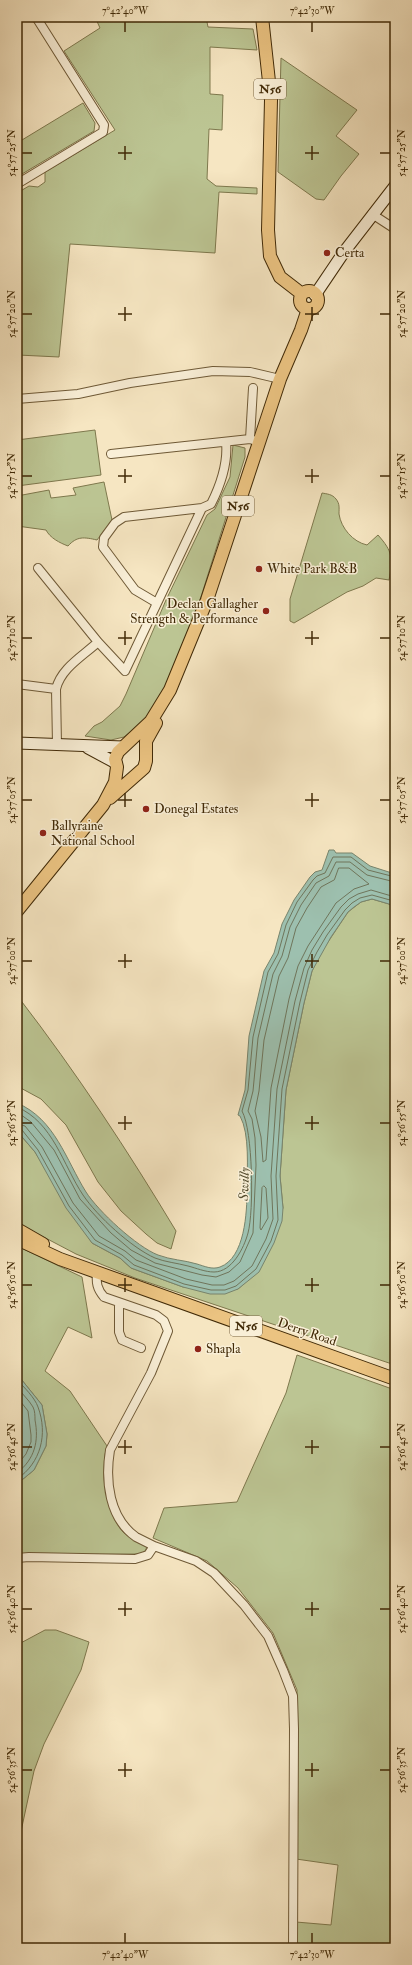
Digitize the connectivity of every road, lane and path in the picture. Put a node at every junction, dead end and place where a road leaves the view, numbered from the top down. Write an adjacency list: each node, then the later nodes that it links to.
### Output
1 (36, 17): 3 (street)
2 (262, 17): 7 (main road, N56)
3 (17, 184)
4 (395, 186): 5 (main road)
5 (372, 214): 6 (street); 8 (main road)
6 (395, 229)
7 (302, 294): 8 (main road); 9 (main road)
8 (315, 295): 9 (main road, N56)
9 (308, 309): 10 (main road, N56)
10 (280, 379): 12 (street); 13 (main road, N56)
11 (254, 388): 13 (street)
12 (17, 399)
13 (254, 440): 14 (street); 22 (main road, N56)
14 (226, 442): 15 (street); 16 (street)
15 (111, 454)
16 (202, 508): 18 (street); 18 (street)
17 (38, 568): 19 (street)
18 (157, 604): 19 (street)
19 (98, 642): 21 (street)
20 (17, 684): 21 (street)
21 (56, 689): 24 (street)
22 (164, 702): 26 (main road, N56); 27 (main road, N56)
23 (17, 744): 24 (main road)
24 (58, 744): 25 (main road)
25 (83, 746): 26 (main road); 28 (main road)
26 (124, 747): 27 (main road); 28 (main road, N56)
27 (145, 755): 29 (main road, N56)
28 (116, 765): 29 (main road); 30 (main road, N56)
29 (138, 774): 30 (main road, N56)
30 (103, 805): 31 (main road, N56)
31 (17, 911)
32 (17, 1229): 34 (main road, Derry Road / N56)
33 (17, 1239): 34 (main road, Derry Road / N56)
34 (97, 1272): 35 (street); 37 (main road, Derry Road / N56)
35 (120, 1302): 36 (street); 38 (street)
36 (141, 1348)
37 (395, 1379)
38 (154, 1546): 39 (street); 40 (street)
39 (17, 1558)
40 (292, 1948)

